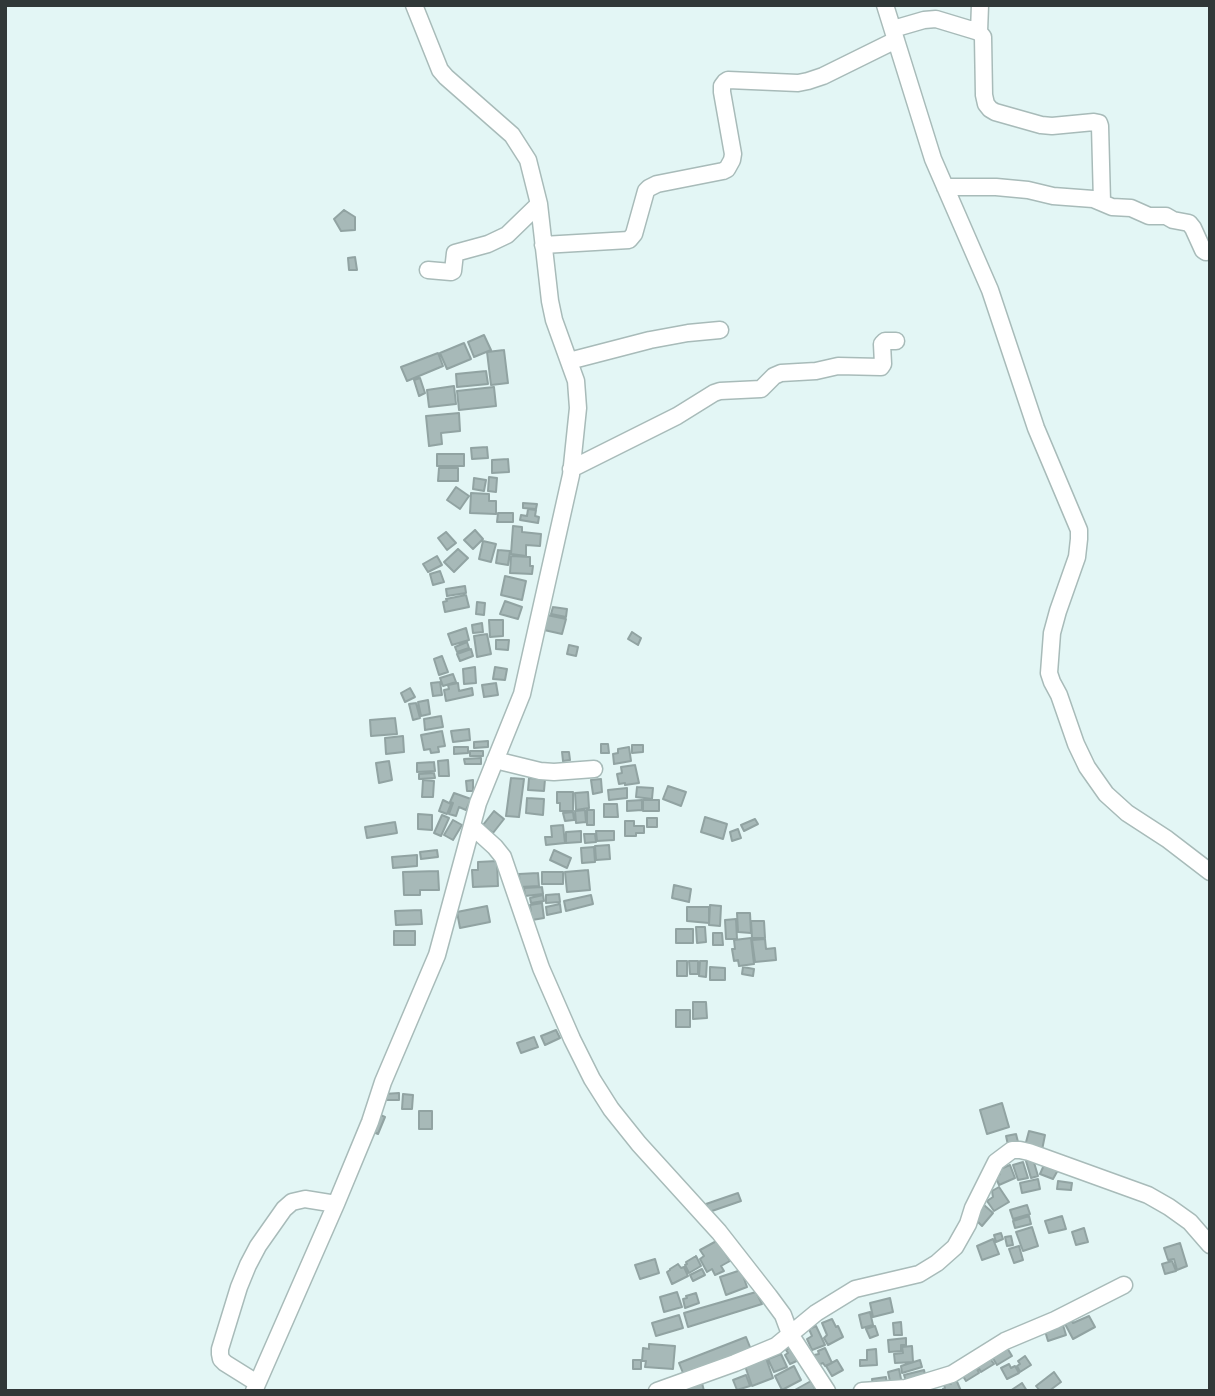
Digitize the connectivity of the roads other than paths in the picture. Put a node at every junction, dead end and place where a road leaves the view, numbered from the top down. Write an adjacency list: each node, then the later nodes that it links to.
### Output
1 (414, 5): 8 (street)
2 (885, 5): 5 (street)
3 (980, 5): 4 (street)
4 (979, 32): 5 (street); 7 (street)
5 (895, 35): 6 (street); 9 (street)
6 (945, 187): 7 (street); 19 (street)
7 (1102, 202): 10 (street)
8 (539, 204): 9 (street); 11 (street)
9 (543, 245): 14 (street)
10 (1210, 251)
11 (428, 270)
12 (720, 330): 14 (street)
13 (896, 341): 15 (street)
14 (569, 361): 15 (street)
15 (571, 469): 16 (street)
16 (495, 760): 17 (street); 18 (street)
17 (594, 769)
18 (473, 827): 20 (street); 23 (street)
19 (1210, 872)
20 (336, 1204): 24 (street); 24 (street)
21 (1210, 1245): 23 (street)
22 (1124, 1285): 27 (street)
23 (790, 1334): 25 (street); 26 (street)
24 (255, 1387)
25 (657, 1391)
26 (827, 1391)
27 (862, 1391)

